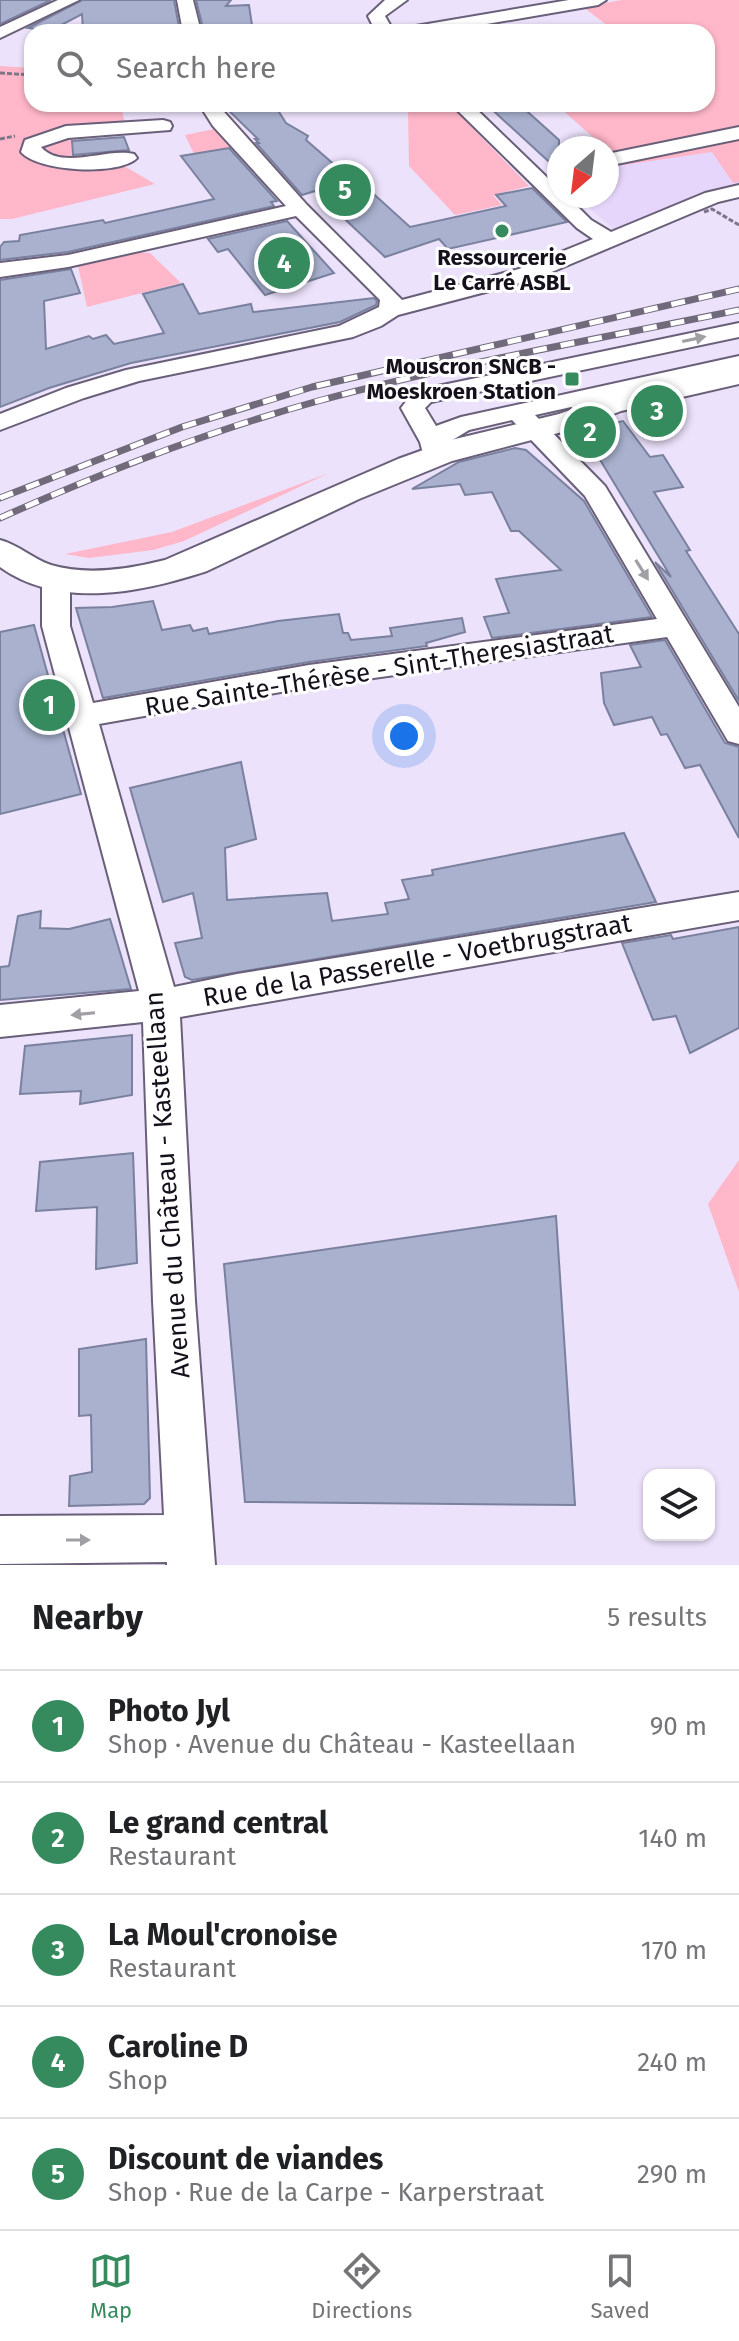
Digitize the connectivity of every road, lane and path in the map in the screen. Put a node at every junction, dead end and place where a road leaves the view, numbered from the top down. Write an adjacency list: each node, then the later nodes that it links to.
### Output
1 (71, 0): 8 (street)
2 (185, 0): 5 (street)
3 (399, 0): 6 (street)
4 (598, 0): 7 (street)
5 (190, 24)
6 (380, 24)
7 (457, 24)
8 (0, 33)
9 (0, 73): 10 (path)
10 (24, 74)
11 (206, 112): 15 (street)
12 (468, 112): 20 (street)
13 (136, 115): 14 (street)
14 (165, 124): 15 (street); 17 (street)
15 (202, 125): 22 (street)
16 (739, 133): 18 (street)
17 (127, 158)
18 (619, 158)
19 (547, 171): 20 (street)
20 (534, 174): 25 (street)
21 (739, 191): 25 (street)
22 (300, 209): 26 (street); 27 (street)
23 (704, 212): 24 (path, bridge)
24 (739, 225)
25 (611, 241): 27 (street)
26 (0, 270)
27 (390, 310): 32 (street)
28 (739, 330): 33 (street, one-way to 28)
29 (739, 363): 31 (street)
30 (739, 375): 31 (main road)
31 (525, 420): 33 (main road); 36 (street, one-way to 36)
32 (0, 423)
33 (433, 449): 35 (main road)
34 (0, 551): 35 (main road)
35 (56, 579): 37 (street, Avenue du Château - Kasteellaan)
36 (676, 626): 37 (street, Rue Sainte-Thérèse - Sint-Theresiastraat); 38 (street)
37 (82, 716): 40 (street, Avenue du Château - Kasteellaan)
38 (739, 733)
39 (739, 906): 40 (street, Rue de la Passerelle - Voetbrugstraat)
40 (161, 1005): 41 (street, Rue de la Passerelle - Voetbrugstraat, one-way to 41); 43 (street, Avenue du Château - Kasteellaan)
41 (0, 1021)
42 (0, 1540): 43 (street, one-way to 43)
43 (190, 1552)

